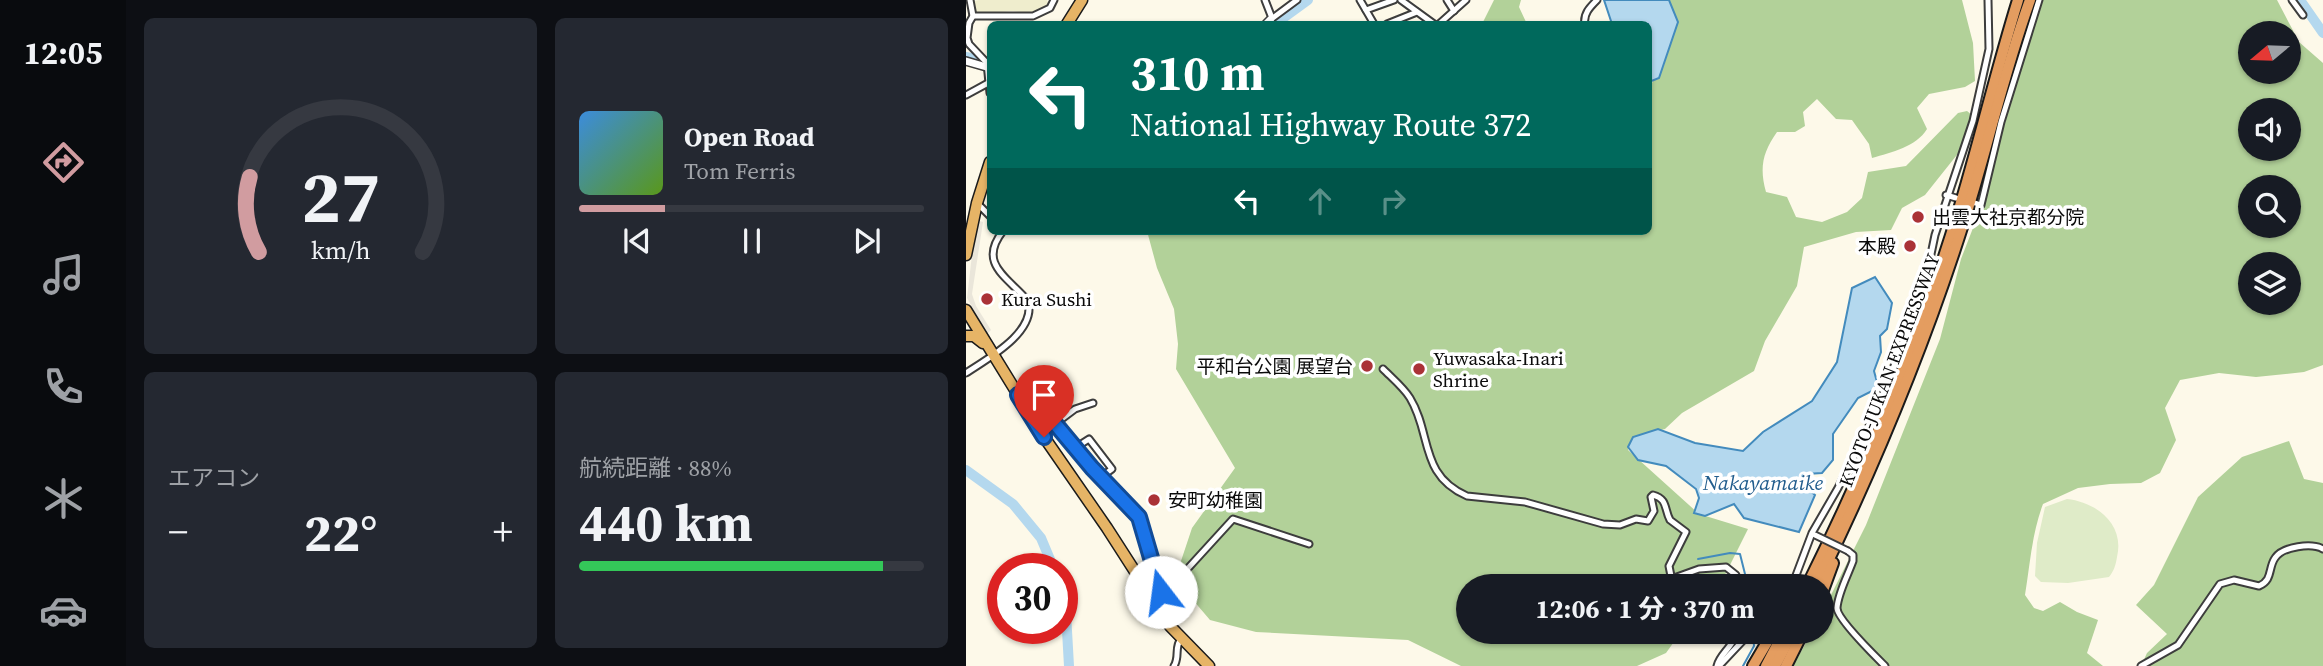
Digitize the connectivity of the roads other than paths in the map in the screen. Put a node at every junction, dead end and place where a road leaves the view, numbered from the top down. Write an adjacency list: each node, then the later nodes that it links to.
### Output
1 (970, 0): 21 (street)
2 (1054, 0): 21 (street)
3 (1082, 0): 22 (highway)
4 (1265, 0): 23 (street)
5 (1297, 0): 23 (street)
6 (1360, 0): 17 (street)
7 (1394, 0): 17 (street)
8 (1447, 0): 18 (street)
9 (1466, 0): 18 (street)
10 (1597, 0): 28 (street)
11 (1988, 0): 29 (street)
12 (2018, 0): 53 (highway, KYOTO-JUKAN EXPRESSWAY)
13 (2029, 0): 56 (highway, KYOTO-JUKAN EXPRESSWAY)
14 (2039, 0): 40 (street)
15 (2292, 0): 20 (street)
16 (1403, 1): 19 (street)
17 (1366, 10): 24 (street)
18 (1454, 11): 27 (street)
19 (1417, 12): 25 (street); 26 (street)
20 (2303, 15)
21 (973, 16): 32 (street)
22 (1069, 21)
23 (1270, 21)
24 (1372, 21)
25 (1394, 21)
26 (1432, 21)
27 (1441, 21)
28 (1584, 21)
29 (1989, 49): 30 (street); 37 (street)
30 (1997, 50)
31 (966, 61): 33 (street)
32 (987, 62)
33 (987, 67)
34 (987, 84): 35 (street)
35 (966, 95)
36 (987, 173): 39 (highway)
37 (1947, 195): 38 (street); 55 (street)
38 (1956, 198)
39 (977, 203): 41 (street); 43 (highway)
40 (1975, 203)
41 (987, 213)
42 (1000, 235): 46 (street)
43 (966, 255)
44 (966, 310): 46 (highway)
45 (966, 336): 46 (highway)
46 (991, 351): 48 (street); 49 (highway)
47 (1383, 369): 59 (street)
48 (966, 373)
49 (1018, 395): 51 (street); 67 (highway)
50 (1093, 403): 51 (street)
51 (1055, 424): 52 (street)
52 (1075, 448): 54 (street); 54 (street)
53 (1863, 466): 63 (highway); 64 (highway, KYOTO-JUKAN EXPRESSWAY)
54 (1101, 477): 67 (street)
55 (1814, 534): 62 (street); 82 (street, bridge)
56 (1842, 534): 65 (highway, KYOTO-JUKAN EXPRESSWAY); 66 (highway)
57 (1309, 544): 67 (street)
58 (2323, 549): 83 (street)
59 (1671, 574)
60 (1686, 574): 61 (street)
61 (1734, 574)
62 (1798, 574)
63 (1806, 574)
64 (1813, 574)
65 (1822, 574)
66 (1830, 574)
67 (1156, 595): 68 (highway)
68 (1181, 639): 75 (street); 76 (highway)
69 (1732, 644): 77 (street)
70 (1739, 644): 77 (street)
71 (1766, 644): 78 (highway)
72 (1778, 644): 79 (highway)
73 (1787, 644): 80 (highway)
74 (1797, 644): 81 (highway)
75 (1174, 666)
76 (1209, 666)
77 (1718, 666)
78 (1753, 666)
79 (1766, 666)
80 (1775, 666)
81 (1786, 666)
82 (1885, 666)
83 (2141, 666)

